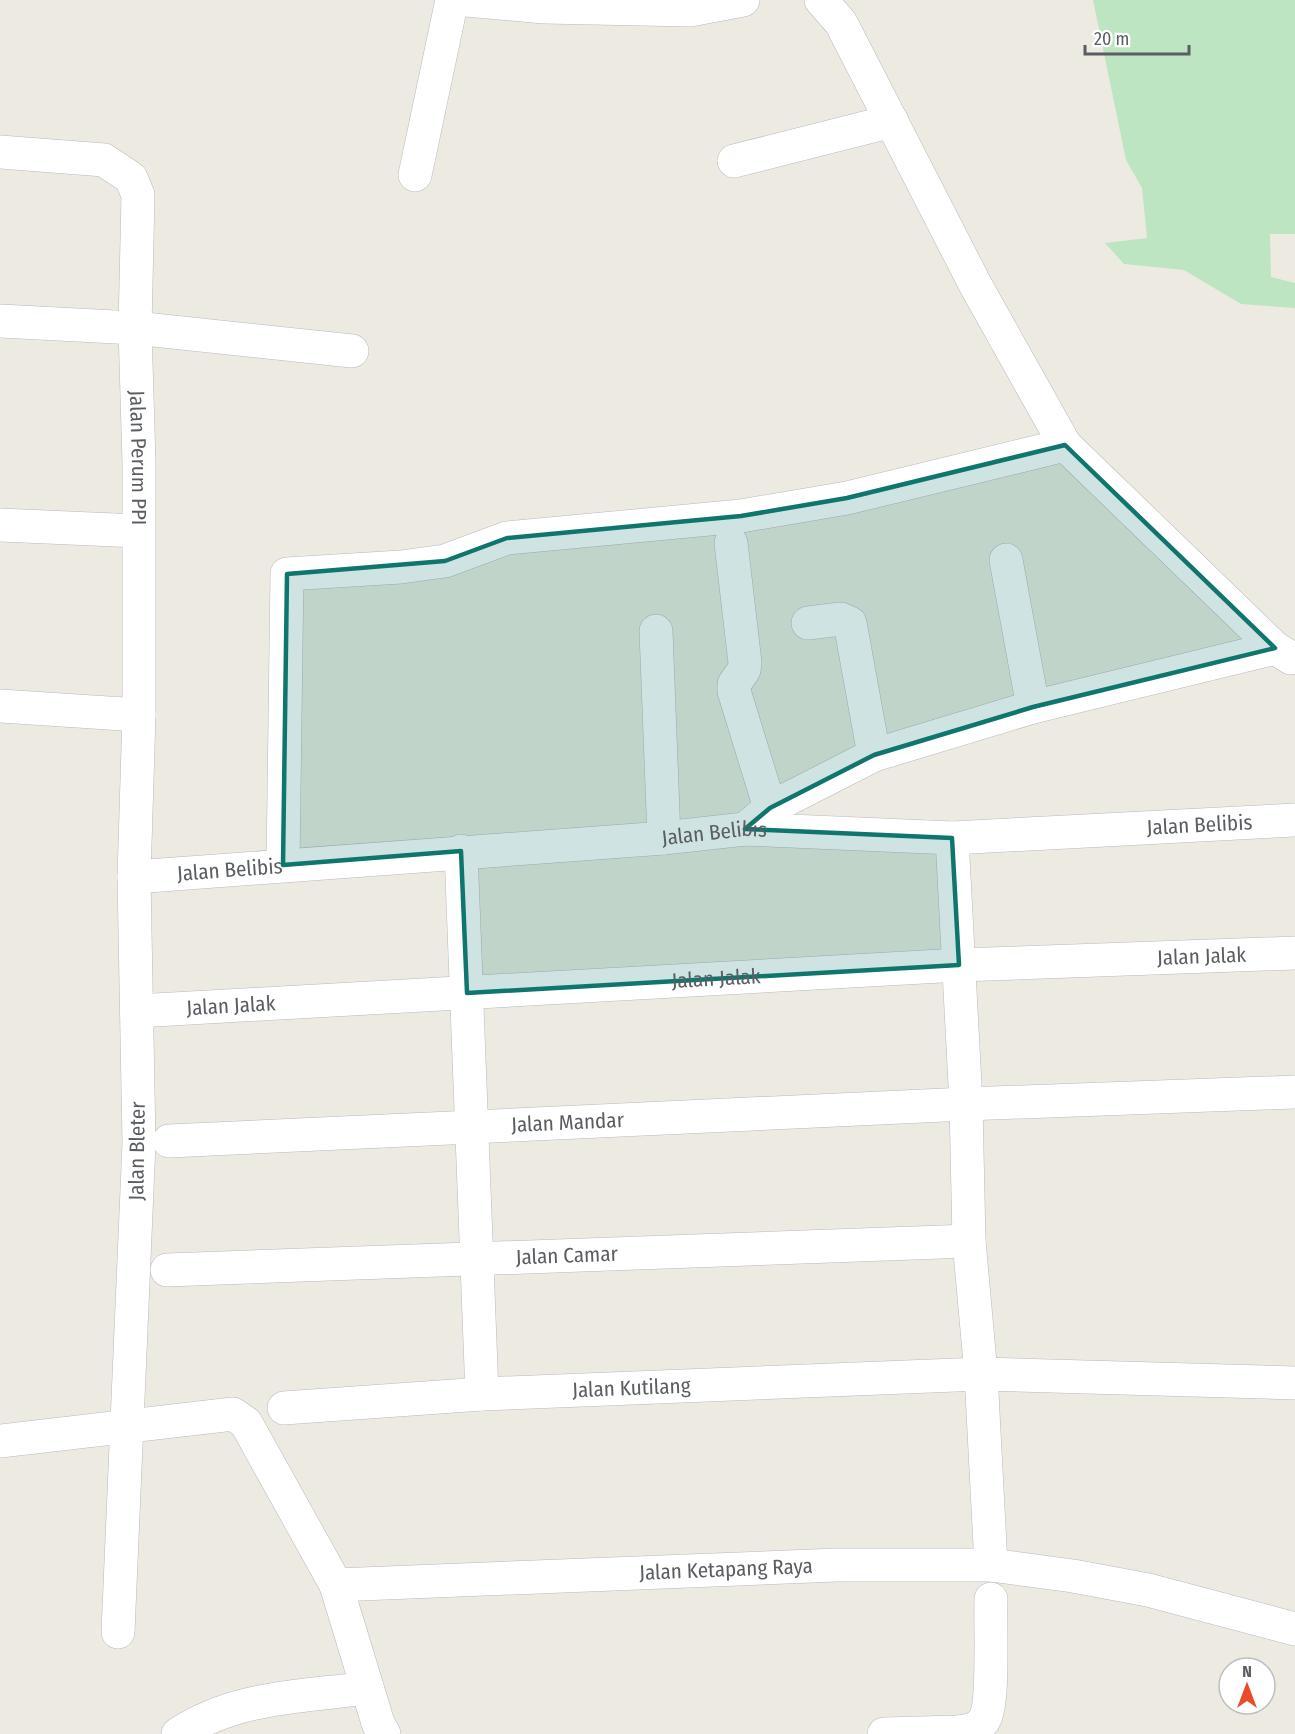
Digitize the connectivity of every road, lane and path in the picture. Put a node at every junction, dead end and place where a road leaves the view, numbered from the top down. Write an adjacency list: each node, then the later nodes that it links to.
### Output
1 (452, 0): 8 (street)
2 (466, 0): 3 (street)
3 (742, 0)
4 (821, 0): 5 (street)
5 (892, 121): 7 (street); 12 (street)
6 (0, 152): 10 (street, Jalan Perum PPI)
7 (734, 161)
8 (415, 175)
9 (0, 321): 10 (street)
10 (135, 328): 11 (street); 14 (street, Jalan Perum PPI)
11 (352, 351)
12 (1065, 445): 19 (street); 30 (street)
13 (0, 525): 14 (street)
14 (138, 531): 22 (street, Jalan Perum PPI)
15 (731, 543): 24 (street)
16 (1006, 560): 21 (street)
17 (808, 623): 23 (street)
18 (656, 631): 27 (street)
19 (1285, 654): 21 (street)
20 (0, 706): 22 (street)
21 (1033, 707): 23 (street)
22 (139, 715): 31 (street, Jalan Perum PPI)
23 (874, 755): 24 (street)
24 (770, 808): 26 (street)
25 (1295, 820): 28 (street, Jalan Belibis)
26 (745, 829): 27 (street, Jalan Belibis); 28 (street, Jalan Belibis)
27 (664, 838): 29 (street, Jalan Belibis)
28 (952, 838): 33 (street)
29 (461, 852): 30 (street, Jalan Belibis); 34 (street)
30 (283, 865): 31 (street, Jalan Belibis)
31 (134, 877): 35 (street, Jalan Bleter)
32 (1295, 953): 33 (street, Jalan Jalak)
33 (959, 965): 34 (street, Jalan Jalak); 37 (street)
34 (467, 993): 35 (street, Jalan Jalak); 38 (street)
35 (137, 1011): 47 (street, Jalan Bleter)
36 (1295, 1092): 37 (street, Jalan Mandar)
37 (966, 1104): 38 (street, Jalan Mandar); 40 (street)
38 (472, 1128): 39 (street, Jalan Mandar); 41 (street)
39 (169, 1141)
40 (969, 1240): 41 (street, Jalan Camar); 43 (street)
41 (478, 1259): 42 (street, Jalan Camar); 45 (street)
42 (167, 1270)
43 (981, 1374): 44 (street, Jalan Kutilang); 45 (street, Jalan Kutilang); 49 (street)
44 (1295, 1383)
45 (482, 1394): 46 (street, Jalan Kutilang)
46 (284, 1408)
47 (127, 1425): 48 (street); 50 (street); 53 (street, Jalan Bleter)
48 (0, 1441)
49 (991, 1565): 50 (street, Jalan Ketapang Raya); 52 (street, Jalan Ketapang Raya)
50 (336, 1585): 54 (street)
51 (991, 1599): 58 (street)
52 (1295, 1629)
53 (118, 1632)
54 (367, 1688): 55 (street); 56 (street)
55 (178, 1734)
56 (384, 1734)
57 (884, 1734): 58 (street)
58 (889, 1734)

